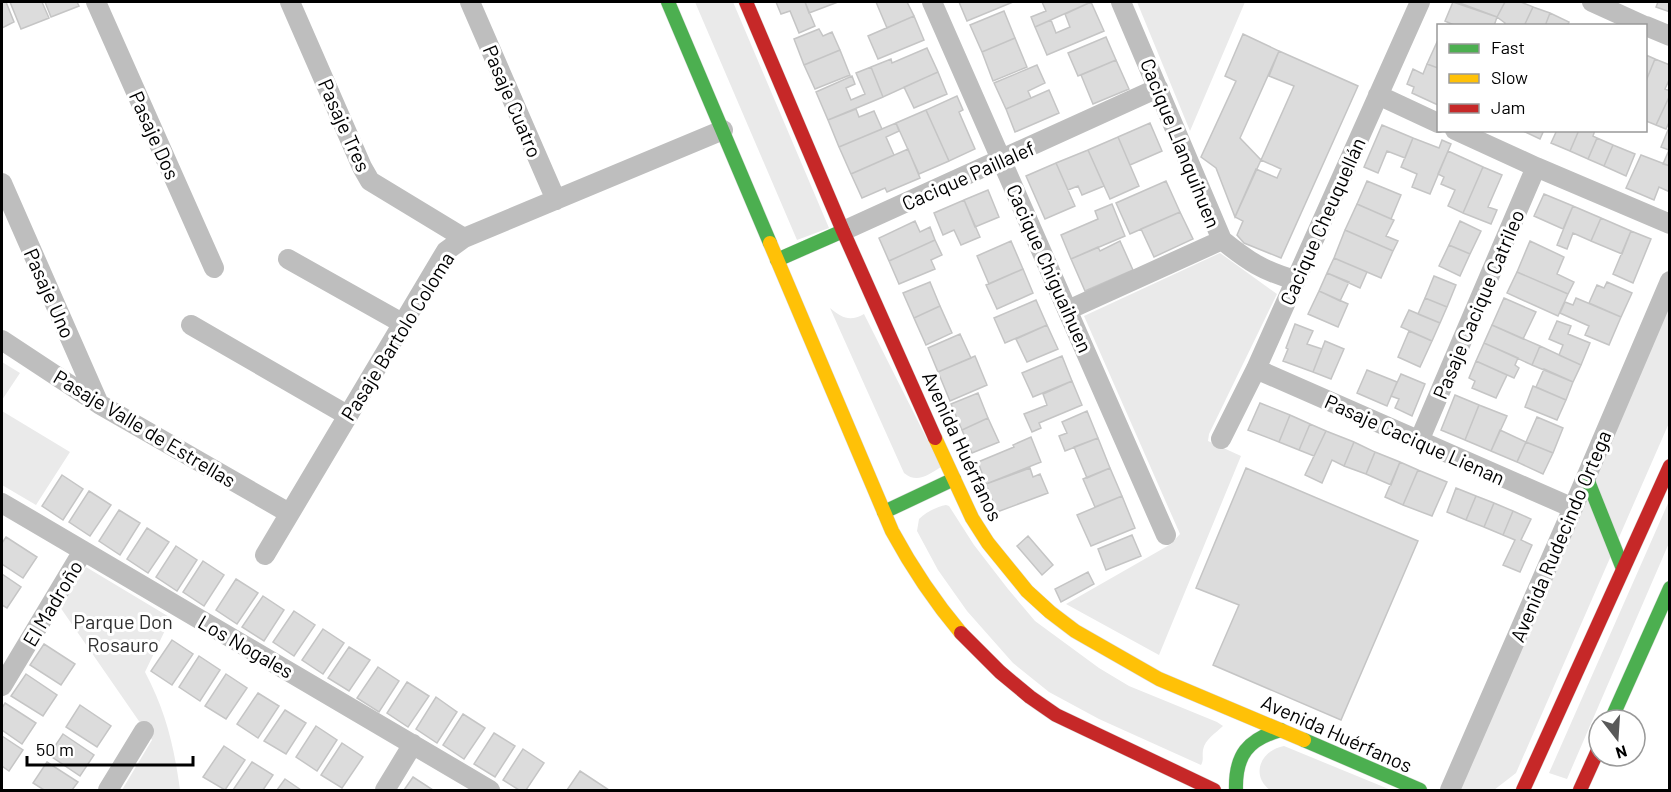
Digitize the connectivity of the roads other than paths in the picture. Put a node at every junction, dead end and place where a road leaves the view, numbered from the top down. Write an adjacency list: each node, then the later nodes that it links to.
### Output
1 (96, 2): 28 (street, Pasaje Dos)
2 (290, 2): 24 (street, Pasaje Tres)
3 (470, 2): 21 (street, Pasaje Cuatro)
4 (668, 2): 16 (main road)
5 (746, 2): 23 (main road, Avenida Huérfanos)
6 (933, 2): 18 (street, Cacique Chiguaihuen)
7 (1121, 2): 13 (street, Cacique Llanquihuen)
8 (1420, 2): 14 (street, Cacique Cheuquellán)
9 (1600, 3): 10 (street)
10 (1641, 24)
11 (1647, 27): 12 (street)
12 (1670, 36)
13 (1158, 88): 18 (street, Cacique Paillalef); 25 (street, Cacique Llanquihuen)
14 (1378, 95): 15 (street); 29 (street, Cacique Cheuquellán)
15 (1437, 123)
16 (723, 130): 21 (street, Pasaje Bartolo Coloma); 27 (main road)
17 (1459, 132): 19 (street)
18 (1002, 159): 23 (street, Cacique Paillalef); 31 (street, Cacique Chiguaihuen)
19 (1536, 167): 22 (street); 39 (street, Pasaje Cacique Catrileo)
20 (2, 183): 36 (street, Pasaje Uno)
21 (556, 200): 24 (street, Pasaje Bartolo Coloma)
22 (1670, 224)
23 (843, 231): 27 (main road, Cacique Paillalef); 42 (main road, Avenida Huérfanos)
24 (464, 238): 32 (street, Pasaje Bartolo Coloma)
25 (1222, 240): 29 (street, Cacique Llanquihuen); 31 (street)
26 (288, 259): 32 (street)
27 (777, 260): 45 (main road)
28 (214, 268)
29 (1295, 280): 35 (street, Cacique Cheuquellán)
30 (1670, 281): 41 (street, Avenida Rudecindo Ortega)
31 (1068, 310): 47 (street, Cacique Chiguaihuen)
32 (402, 323): 37 (street, Pasaje Bartolo Coloma)
33 (191, 325): 37 (street)
34 (2, 340): 36 (street, Pasaje Valle de Estrellas)
35 (1256, 369): 38 (street, Cacique Cheuquellán); 39 (street, Pasaje Cacique Lienan)
36 (99, 404): 46 (street, Pasaje Valle de Estrellas)
37 (347, 415): 46 (street, Pasaje Bartolo Coloma)
38 (1221, 439)
39 (1419, 441): 44 (street, Pasaje Cacique Lienan)
40 (1670, 466): 50 (main road)
41 (1586, 476): 44 (street, Avenida Rudecindo Ortega); 50 (main road)
42 (954, 479): 45 (main road); 54 (main road, Avenida Huérfanos)
43 (2, 503): 48 (street, Los Nogales)
44 (1573, 508): 64 (street, Avenida Rudecindo Ortega)
45 (884, 512): 61 (main road)
46 (289, 513): 49 (street, Pasaje Bartolo Coloma)
47 (1166, 535)
48 (83, 551): 52 (street, El Madroño); 56 (street, Los Nogales)
49 (265, 555)
50 (1623, 569): 65 (main road)
51 (1670, 588): 53 (main road)
52 (2, 686)
53 (1616, 708)
54 (1281, 730): 62 (main road); 63 (main road, Avenida Huérfanos)
55 (144, 731): 58 (street)
56 (413, 744): 59 (street); 60 (street, Los Nogales)
57 (1590, 768): 66 (main road)
58 (108, 790)
59 (385, 790)
60 (490, 790)
61 (1214, 790)
62 (1236, 790)
63 (1420, 790)
64 (1450, 790)
65 (1523, 790)
66 (1580, 790)

